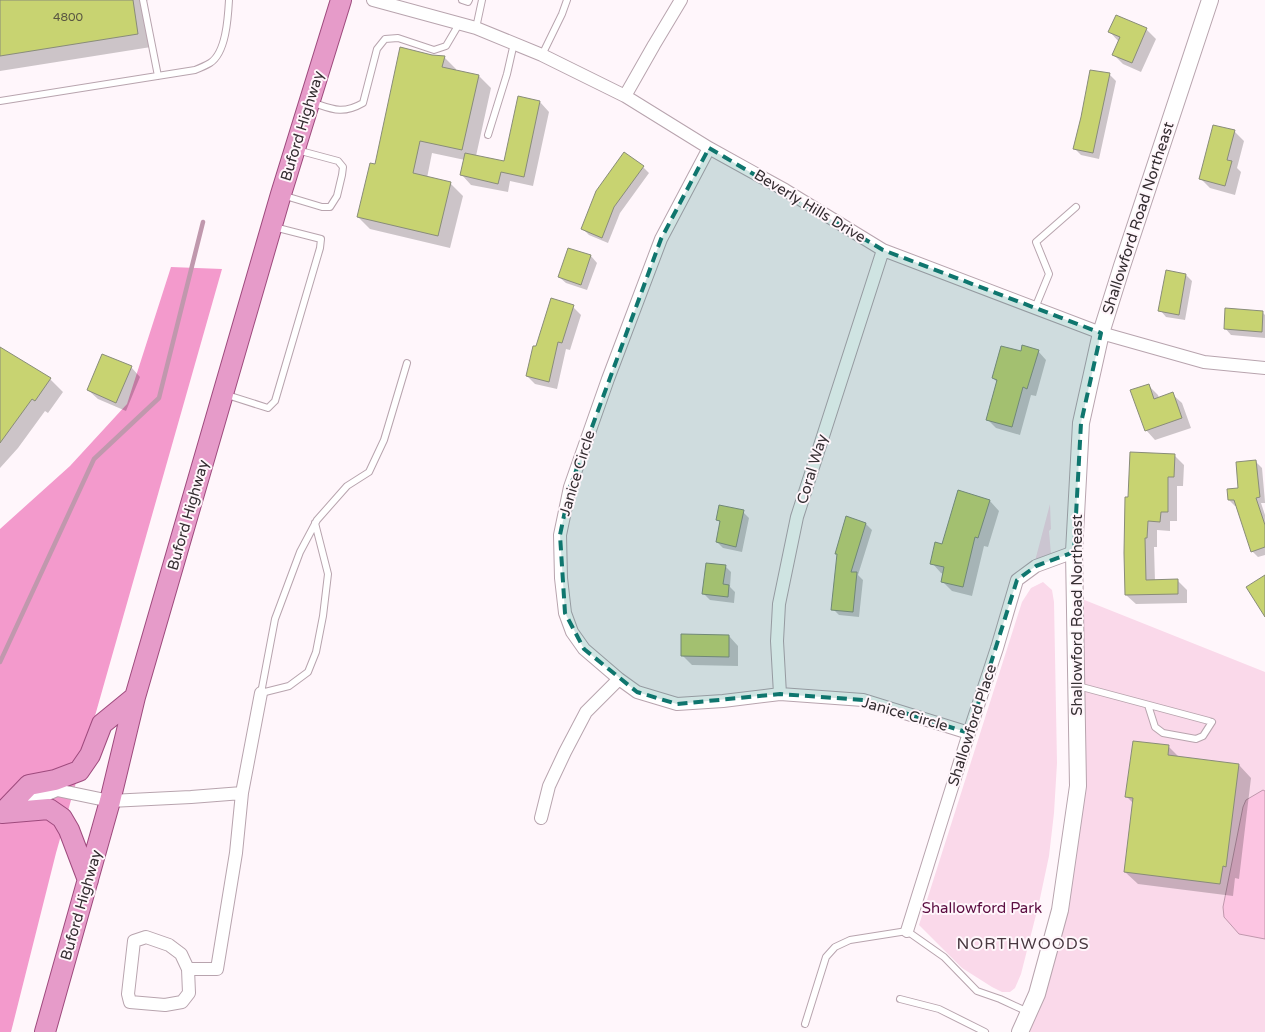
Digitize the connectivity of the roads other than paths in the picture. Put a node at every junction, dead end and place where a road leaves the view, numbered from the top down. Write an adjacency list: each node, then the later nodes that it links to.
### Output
1 (144, 0): 16 (lane)
2 (229, 0): 16 (lane)
3 (341, 0): 19 (main road, Buford Highway)
4 (373, 0): 11 (street, Beverly Hills Drive)
5 (462, 0): 6 (lane)
6 (469, 0)
7 (482, 0): 13 (lane)
8 (567, 0): 15 (lane)
9 (681, 0): 17 (street)
10 (1210, 0): 28 (street, Shallowford Road Northeast)
11 (393, 3): 12 (street, Beverly Hills Drive)
12 (460, 24): 13 (street, Beverly Hills Drive); 19 (lane)
13 (476, 28): 14 (street, Beverly Hills Drive)
14 (514, 43): 15 (street, Beverly Hills Drive); 20 (lane)
15 (542, 55): 17 (street, Beverly Hills Drive)
16 (158, 76): 18 (lane)
17 (625, 96): 21 (street, Beverly Hills Drive)
18 (0, 101)
19 (310, 102): 22 (main road, Buford Highway)
20 (488, 135)
21 (709, 148): 26 (street, Beverly Hills Drive); 34 (street, Janice Circle)
22 (295, 149): 23 (main road, Buford Highway); 23 (lane)
23 (281, 194): 25 (main road, Buford Highway)
24 (1076, 207): 27 (lane)
25 (272, 227): 31 (main road, Buford Highway); 31 (lane)
26 (883, 250): 27 (street, Beverly Hills Drive); 37 (street, Coral Way)
27 (1035, 308): 28 (street, Beverly Hills Drive)
28 (1101, 334): 30 (street, Beverly Hills Drive); 33 (street, Shallowford Road Northeast)
29 (407, 363): 32 (lane)
30 (1265, 368)
31 (223, 394): 38 (main road, Buford Highway)
32 (315, 524): 36 (lane); 36 (lane)
33 (1074, 552): 35 (street, Shallowford Road Northeast); 40 (street, Shallowford Place)
34 (619, 679): 37 (street, Janice Circle); 44 (street)
35 (1076, 685): 39 (lane); 49 (street, Shallowford Road Northeast)
36 (261, 693): 41 (street)
37 (780, 694): 40 (street, Janice Circle)
38 (135, 697): 42 (main road, Buford Highway); 43 (main road)
39 (1148, 705): 39 (lane)
40 (969, 733): 46 (street, Shallowford Place)
41 (242, 793): 42 (street); 47 (street)
42 (110, 801): 43 (street); 45 (main road, Buford Highway)
43 (1, 815): 45 (main road)
44 (541, 818)
45 (88, 880): 51 (main road, Buford Highway)
46 (907, 932): 49 (lane); 50 (lane)
47 (188, 969): 47 (street)
48 (900, 1000): 52 (lane)
49 (1029, 1012): 53 (street, Shallowford Road Northeast)
50 (805, 1024)
51 (45, 1032)
52 (985, 1032)
53 (1020, 1032)

